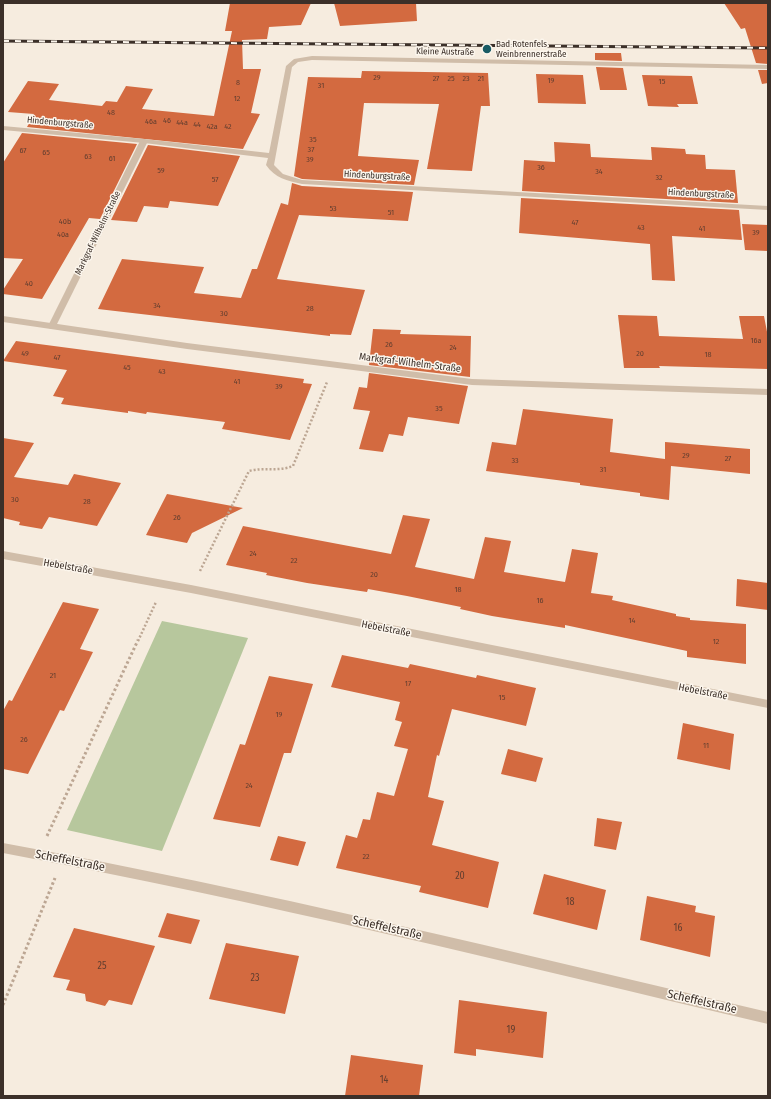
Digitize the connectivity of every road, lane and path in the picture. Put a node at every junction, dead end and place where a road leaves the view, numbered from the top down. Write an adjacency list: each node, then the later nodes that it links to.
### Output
1 (768, 66): 4 (street, Kleine Austraße)
2 (3, 128): 3 (street, Hindenburgstraße)
3 (144, 141): 4 (street, Hindenburgstraße); 7 (street, Markgraf-Wilhelm-Straße)
4 (272, 156): 5 (street, Hindenburgstraße)
5 (768, 208)
6 (3, 319): 7 (street, Markgraf-Wilhelm-Straße)
7 (52, 326): 8 (street, Markgraf-Wilhelm-Straße)
8 (334, 365): 9 (street, Markgraf-Wilhelm-Straße); 12 (path)
9 (768, 392)
10 (3, 555): 11 (street, Hebelstraße)
11 (164, 585): 12 (street, Hebelstraße); 15 (path)
12 (191, 589): 13 (street, Hebelstraße)
13 (768, 704)
14 (3, 848): 15 (street, Scheffelstraße)
15 (39, 854): 16 (street, Scheffelstraße)
16 (63, 859): 17 (path); 18 (street, Scheffelstraße)
17 (3, 1005)
18 (768, 1018)

